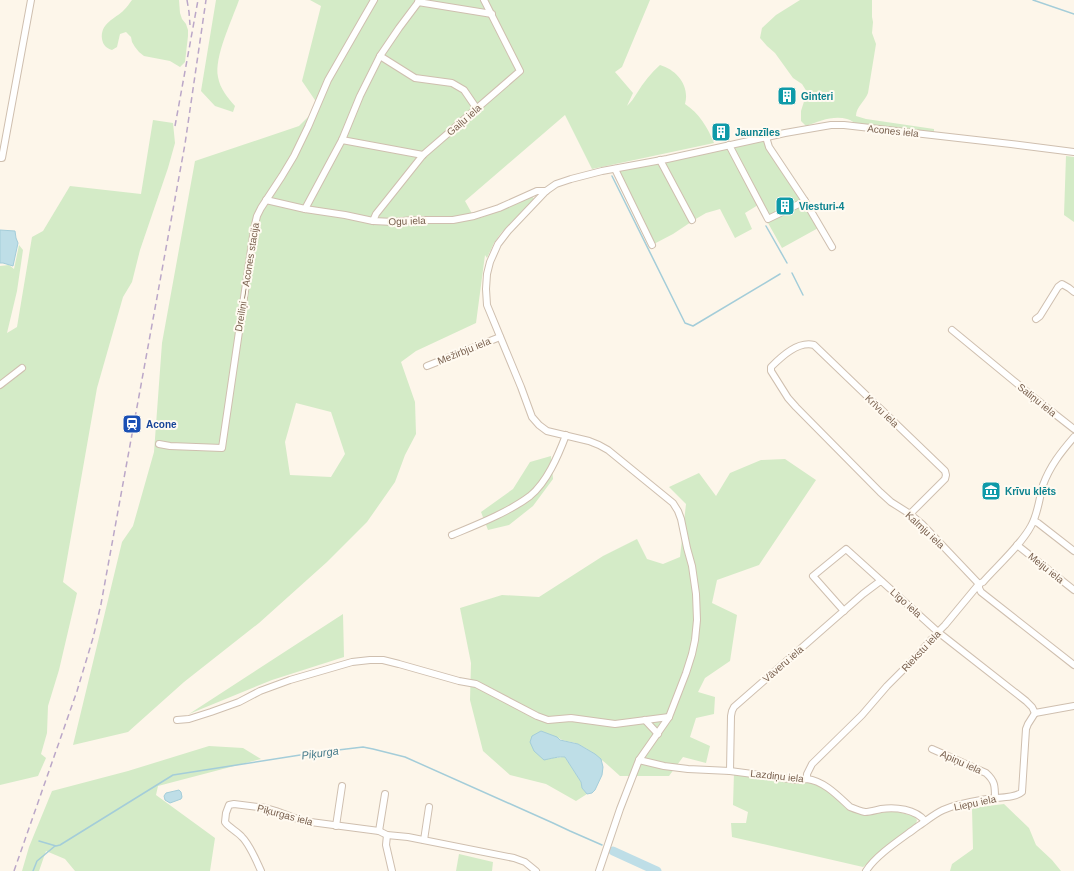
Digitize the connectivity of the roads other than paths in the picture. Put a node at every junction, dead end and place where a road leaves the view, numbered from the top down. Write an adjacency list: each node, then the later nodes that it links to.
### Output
1 (31, 0): 13 (street)
2 (374, 0): 17 (street, Dreiliņi — Acones stacija)
3 (484, 0): 5 (street, Gaiļu iela)
4 (419, 1): 5 (street); 6 (street)
5 (492, 14): 7 (street, Gaiļu iela)
6 (380, 56): 7 (street); 9 (street)
7 (477, 109): 12 (street, Gaiļu iela)
8 (766, 137): 10 (street, Acones iela); 11 (street, Acones iela); 18 (street)
9 (342, 140): 12 (street); 19 (street)
10 (729, 145): 14 (street, Acones iela); 18 (street)
11 (1074, 152)
12 (423, 155): 21 (street, Gaiļu iela)
13 (1, 158)
14 (660, 160): 15 (street, Acones iela); 20 (street)
15 (616, 168): 16 (street, Acones iela); 22 (street)
16 (546, 191): 21 (street, Ogu iela); 27 (street)
17 (266, 200): 19 (street, Ogu iela); 35 (street, Dreiliņi — Acones stacija)
18 (805, 201): 23 (street)
19 (305, 209): 21 (street, Ogu iela)
20 (692, 220)
21 (373, 221)
22 (652, 245)
23 (832, 247)
24 (1074, 292): 25 (street)
25 (1036, 319)
26 (952, 330): 32 (street, Saliņu iela)
27 (500, 337): 28 (street, Mežirbju iela); 33 (street)
28 (427, 366)
29 (772, 367): 36 (street, Kalmju iela); 36 (street, Krīvu iela)
30 (22, 368): 31 (street)
31 (0, 386)
32 (1074, 429)
33 (566, 435): 38 (street); 49 (street)
34 (1074, 437): 37 (street)
35 (159, 444)
36 (910, 514): 42 (street, Kalmju iela)
37 (1034, 521): 39 (street, Riekstu iela); 40 (street)
38 (452, 535)
39 (1017, 545): 42 (street, Riekstu iela); 43 (street, Meiju iela)
40 (1074, 551)
41 (882, 582): 44 (street, Vāveru iela); 44 (street, Līgo iela); 45 (street, Līgo iela)
42 (979, 584): 45 (street, Riekstu iela); 46 (street, Kalmju iela)
43 (1074, 590)
44 (844, 611): 55 (street, Vāveru iela)
45 (938, 632): 48 (street, Līgo iela); 56 (street, Riekstu iela)
46 (1074, 665)
47 (1074, 706): 48 (street)
48 (1035, 713): 59 (street, Liepu iela)
49 (669, 717): 51 (street); 52 (street)
50 (177, 720): 51 (street)
51 (646, 720): 52 (street)
52 (658, 734): 54 (street)
53 (932, 749): 59 (street, Apiņu iela)
54 (640, 760): 55 (street, Lazdiņu iela); 69 (street)
55 (730, 771): 56 (street, Lazdiņu iela)
56 (807, 779): 61 (street, Lazdiņu iela)
57 (342, 786): 62 (street)
58 (385, 794): 63 (street)
59 (995, 798): 61 (street, Liepu iela)
60 (429, 807): 65 (street)
61 (925, 822): 70 (street, Liepu iela)
62 (336, 826): 63 (street, Piķurgas iela); 66 (street, Piķurgas iela)
63 (379, 831): 64 (street, Piķurgas iela)
64 (387, 835): 65 (street, Piķurgas iela); 67 (street)
65 (424, 840): 68 (street, Piķurgas iela)
66 (261, 871)
67 (392, 871)
68 (536, 871)
69 (599, 871)
70 (866, 871)

